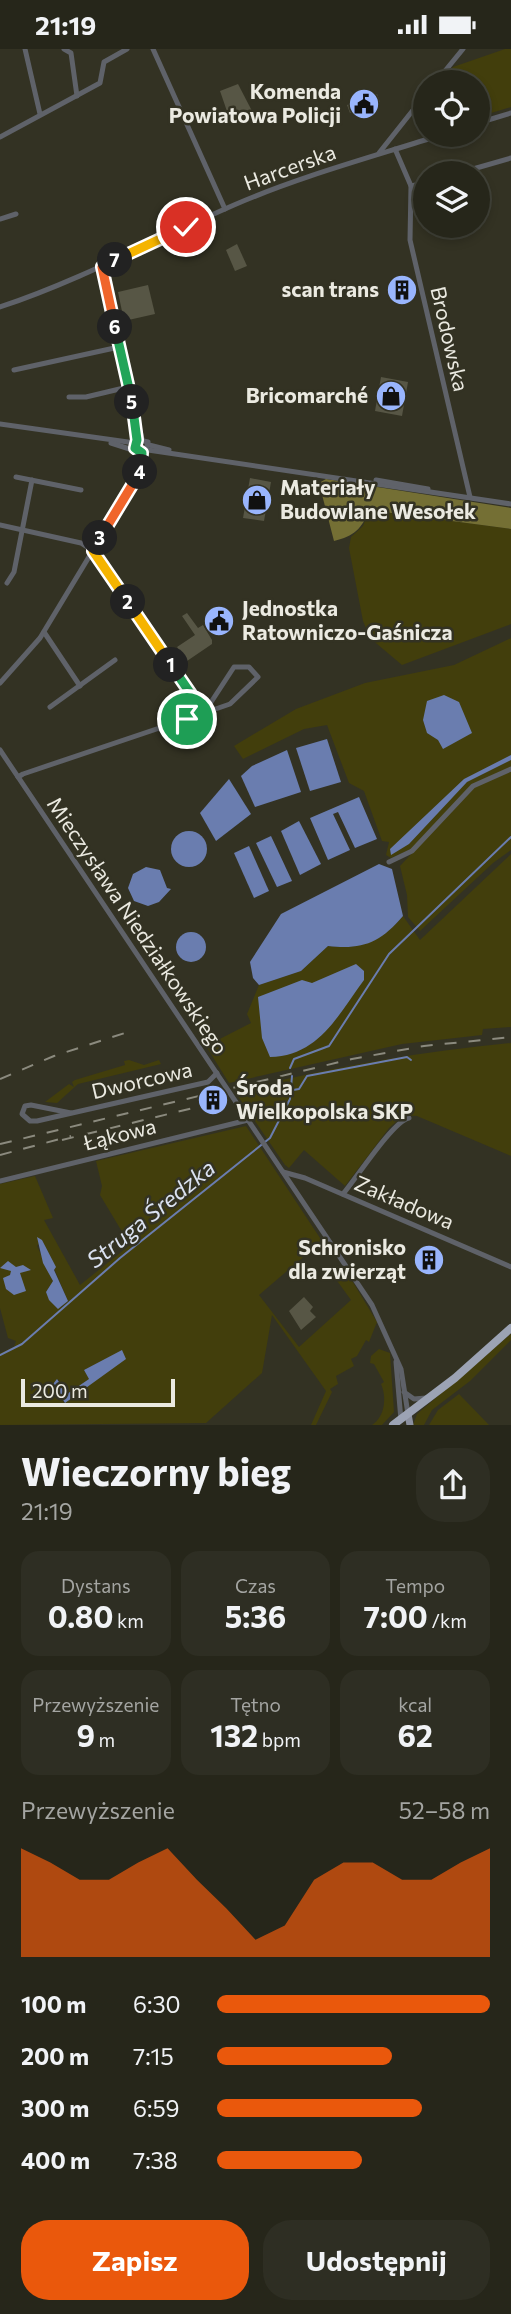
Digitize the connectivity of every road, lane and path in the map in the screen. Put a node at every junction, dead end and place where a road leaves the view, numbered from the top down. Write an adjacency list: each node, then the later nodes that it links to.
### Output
1 (25, 49): 11 (street)
2 (64, 49): 8 (street)
3 (127, 49): 6 (street)
4 (153, 49): 20 (street)
5 (463, 49): 7 (street)
6 (119, 51): 8 (street)
7 (446, 70)
8 (77, 96): 11 (street)
9 (413, 110): 16 (street)
10 (511, 113): 12 (street)
11 (40, 114): 13 (street)
12 (490, 119)
13 (0, 137)
14 (413, 144): 15 (street, Harcerska)
15 (395, 149): 16 (street, Harcerska); 19 (street)
16 (378, 155): 20 (street, Harcerska)
17 (511, 158): 18 (street)
18 (490, 164)
19 (411, 186): 35 (street, Brodowska)
20 (225, 209): 23 (street, Harcerska)
21 (16, 214): 22 (street)
22 (0, 219)
23 (102, 267): 24 (street, Harcerska); 25 (street)
24 (0, 307)
25 (119, 347): 26 (street); 27 (street)
26 (14, 370)
27 (128, 387): 28 (street); 30 (street)
28 (69, 397)
29 (0, 424): 30 (street)
30 (137, 443): 31 (street); 31 (street)
31 (146, 449): 35 (street); 39 (street)
32 (16, 477): 33 (street)
33 (32, 480): 34 (street); 38 (street)
34 (81, 490)
35 (470, 497): 36 (street)
36 (511, 504)
37 (0, 525): 38 (street)
38 (22, 530): 39 (street); 40 (street)
39 (93, 551): 41 (street); 46 (street)
40 (8, 583)
41 (44, 632): 43 (street); 44 (street)
42 (115, 660): 44 (street)
43 (0, 683)
44 (80, 685): 45 (street)
45 (50, 707)
46 (204, 713): 46 (street); 49 (street)
47 (0, 750): 49 (street, Mieczysława Niedziałkowskiego)
48 (511, 769): 50 (street)
49 (18, 777): 51 (street, Mieczysława Niedziałkowskiego)
50 (390, 862)
51 (217, 1073): 52 (street, Dworcowa); 54 (street, Mieczysława Niedziałkowskiego)
52 (71, 1113): 52 (street, Dworcowa)
53 (409, 1118): 57 (street)
54 (248, 1120): 55 (street, Mieczysława Niedziałkowskiego); 56 (street, Łąkowa)
55 (283, 1173): 57 (street, Zakładowa); 60 (street)
56 (0, 1181)
57 (343, 1194): 58 (street, Zakładowa)
58 (511, 1267)
59 (511, 1328): 62 (highway)
60 (396, 1355): 61 (street); 63 (street)
61 (404, 1391): 62 (street); 63 (street)
62 (429, 1398): 63 (highway)
63 (401, 1421): 64 (main road)
64 (410, 1425)

